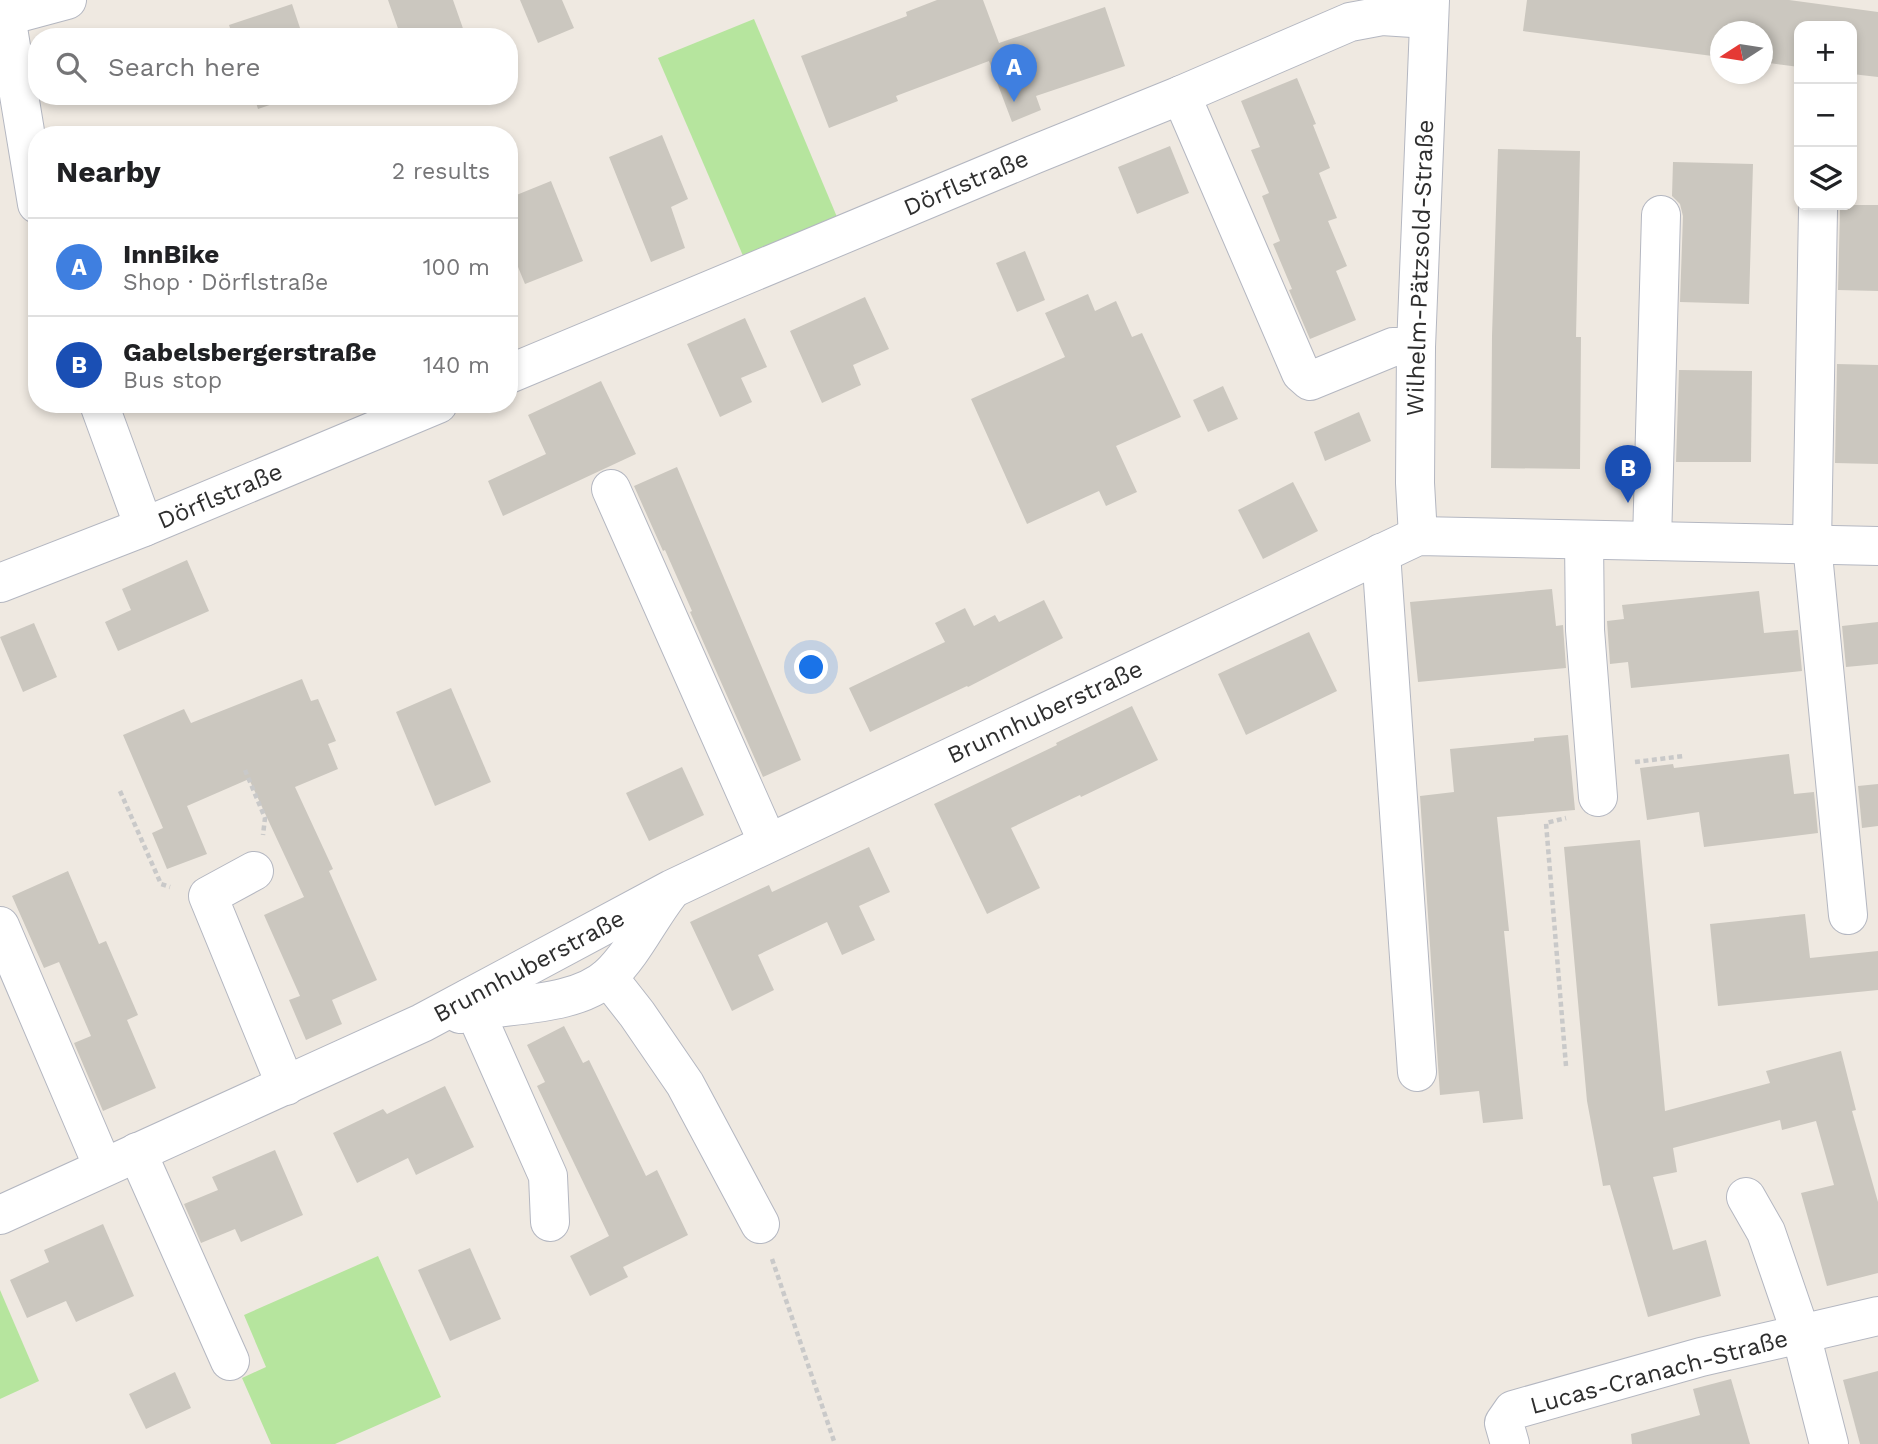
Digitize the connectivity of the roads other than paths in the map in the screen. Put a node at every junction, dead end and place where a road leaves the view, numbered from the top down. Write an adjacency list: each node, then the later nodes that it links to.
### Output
1 (67, 0): 3 (street)
2 (1429, 9): 4 (street, Dörflstraße); 8 (street, Wilhelm-Pätzsold-Straße)
3 (2, 11): 5 (street)
4 (1181, 95): 8 (street); 9 (street, Dörflstraße)
5 (28, 154)
6 (1818, 210): 17 (street)
7 (1661, 215): 16 (street)
8 (1416, 347): 14 (street, Wilhelm-Pätzsold-Straße)
9 (518, 370)
10 (102, 413): 13 (street)
11 (416, 413): 13 (street, Dörflstraße)
12 (611, 489): 22 (street)
13 (144, 527): 20 (street, Dörflstraße)
14 (1418, 536): 15 (street); 19 (street, Brunnhuberstraße)
15 (1584, 540): 16 (street); 21 (street)
16 (1652, 541): 17 (street)
17 (1812, 544): 18 (street); 25 (street)
18 (1878, 545)
19 (1381, 553): 22 (street, Brunnhuberstraße); 30 (street)
20 (0, 583)
21 (1597, 782)
22 (768, 844): 24 (street, Brunnhuberstraße)
23 (254, 871): 31 (street)
24 (672, 889): 28 (street, Brunnhuberstraße); 29 (street, Brunnhuberstraße)
25 (1848, 915)
26 (0, 926): 27 (street)
27 (10, 977): 32 (street)
28 (608, 977): 29 (street, Brunnhuberstraße); 36 (street, Brunnhuberstraße)
29 (472, 1004): 31 (street, Brunnhuberstraße); 35 (street)
30 (1417, 1072)
31 (286, 1086): 32 (street, Brunnhuberstraße)
32 (120, 1160): 34 (street, Brunnhuberstraße); 39 (street)
33 (1746, 1196): 38 (street, Lucas-Cranach-Straße)
34 (0, 1215)
35 (551, 1222)
36 (760, 1224)
37 (1878, 1316): 38 (street, Lucas-Cranach-Straße)
38 (1801, 1334): 40 (street, Lucas-Cranach-Straße); 41 (street, Lucas-Cranach-Straße)
39 (230, 1361)
40 (1510, 1444)
41 (1829, 1444)

